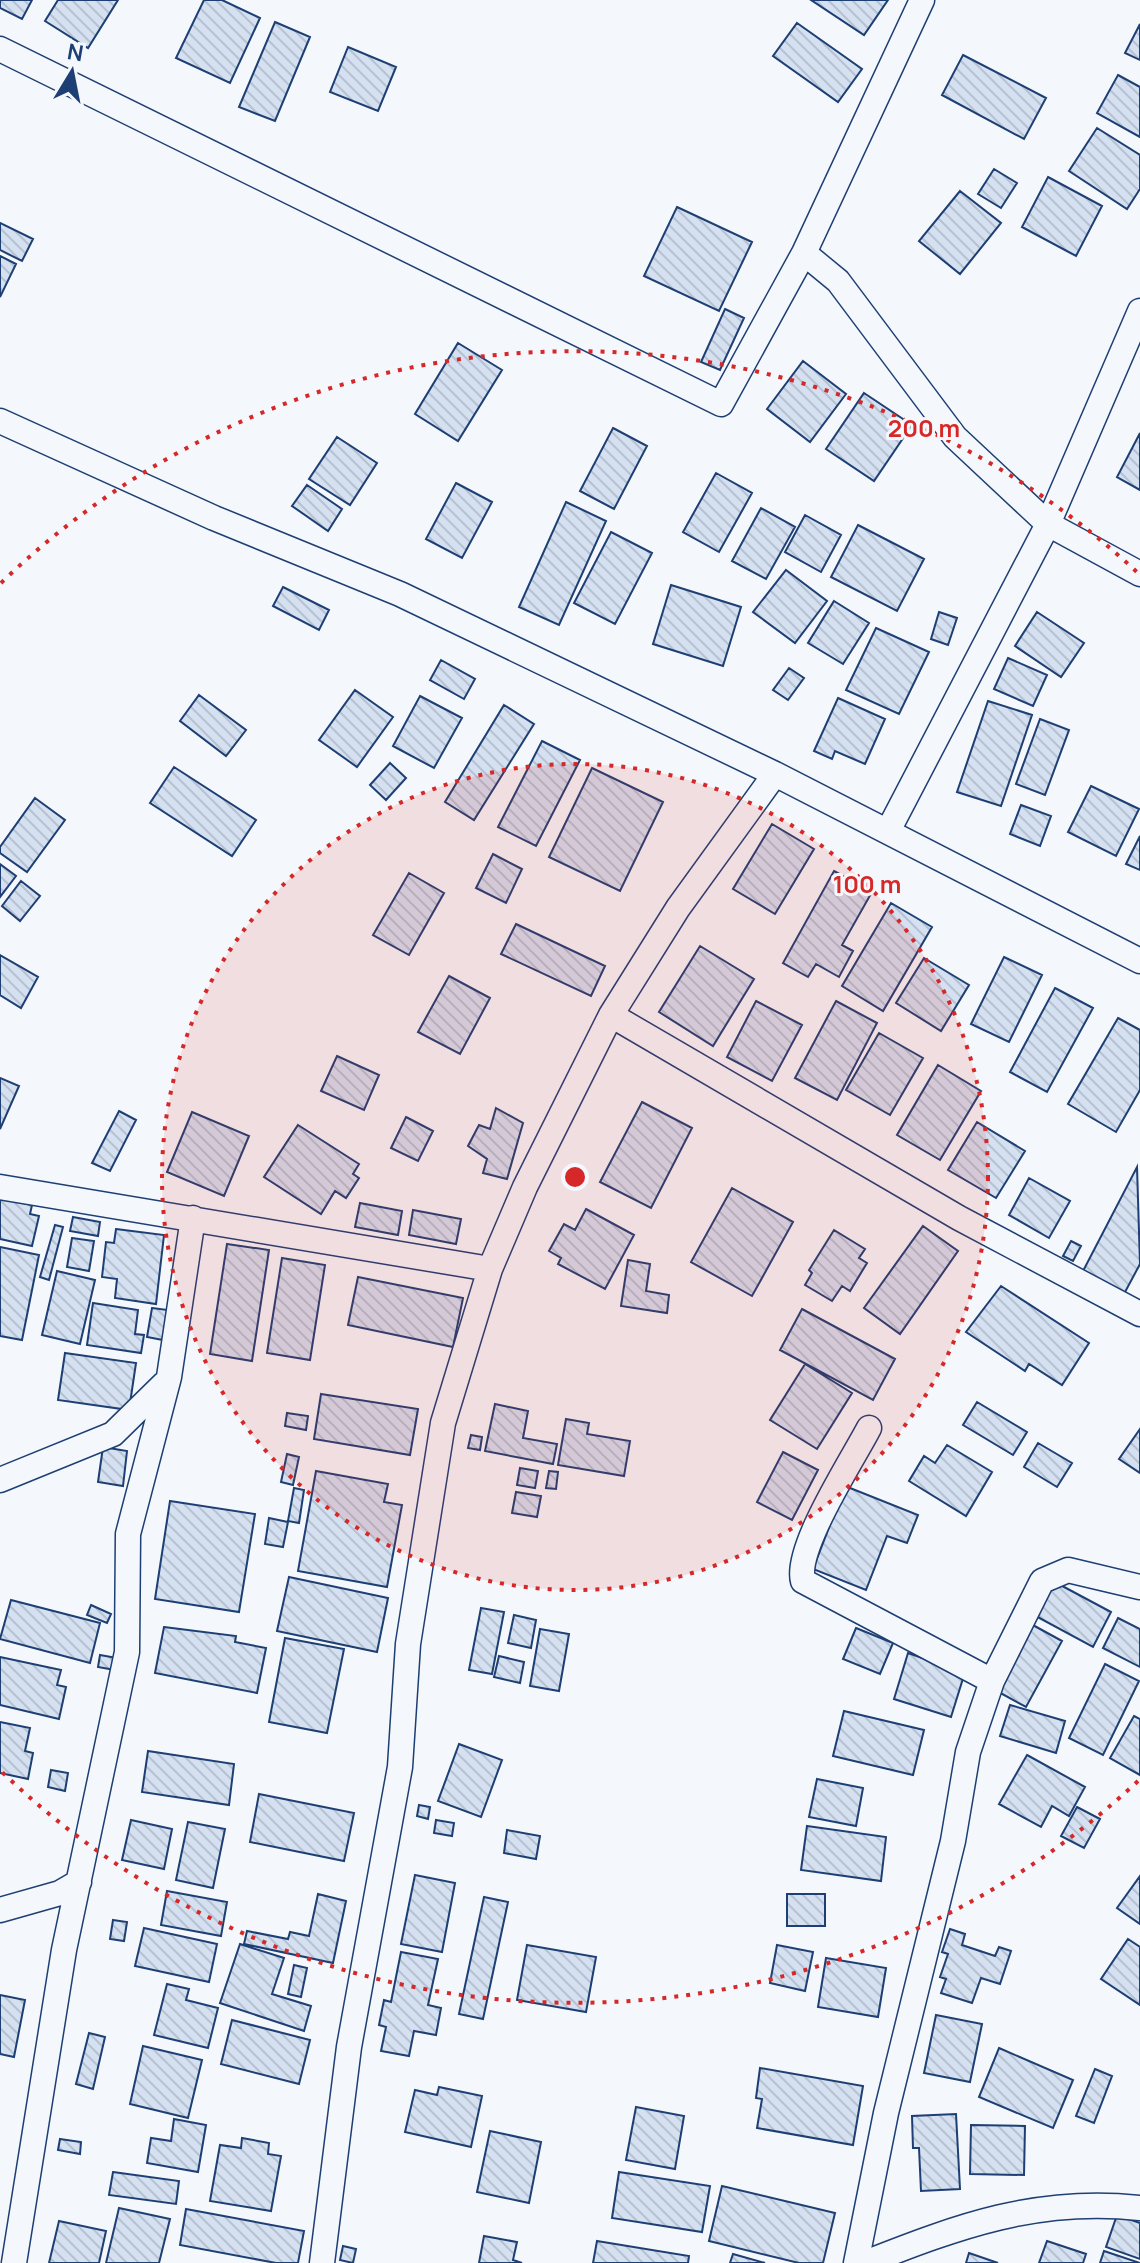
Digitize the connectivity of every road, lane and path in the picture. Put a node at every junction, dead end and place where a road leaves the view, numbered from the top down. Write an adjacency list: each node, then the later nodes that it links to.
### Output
1 (922, 0): 3 (street)
2 (0, 49): 3 (street)
3 (804, 253): 6 (street)
4 (1140, 311): 6 (street)
5 (0, 421): 8 (street)
6 (1048, 524): 7 (street); 9 (street)
7 (1140, 574)
8 (775, 774): 9 (street); 11 (street)
9 (888, 831): 10 (street)
10 (1140, 961)
11 (611, 1015): 14 (street); 15 (street)
12 (0, 1187): 13 (street)
13 (193, 1218): 14 (street); 16 (street)
14 (490, 1269): 25 (street)
15 (1140, 1314)
16 (169, 1377): 18 (street); 21 (street)
17 (869, 1428): 20 (street)
18 (0, 1480)
19 (1140, 1587): 20 (street)
20 (992, 1681): 26 (street)
21 (79, 1882): 22 (street); 24 (street)
22 (0, 1910)
23 (1140, 2208): 27 (street)
24 (14, 2263)
25 (322, 2263)
26 (856, 2263)
27 (865, 2263)

